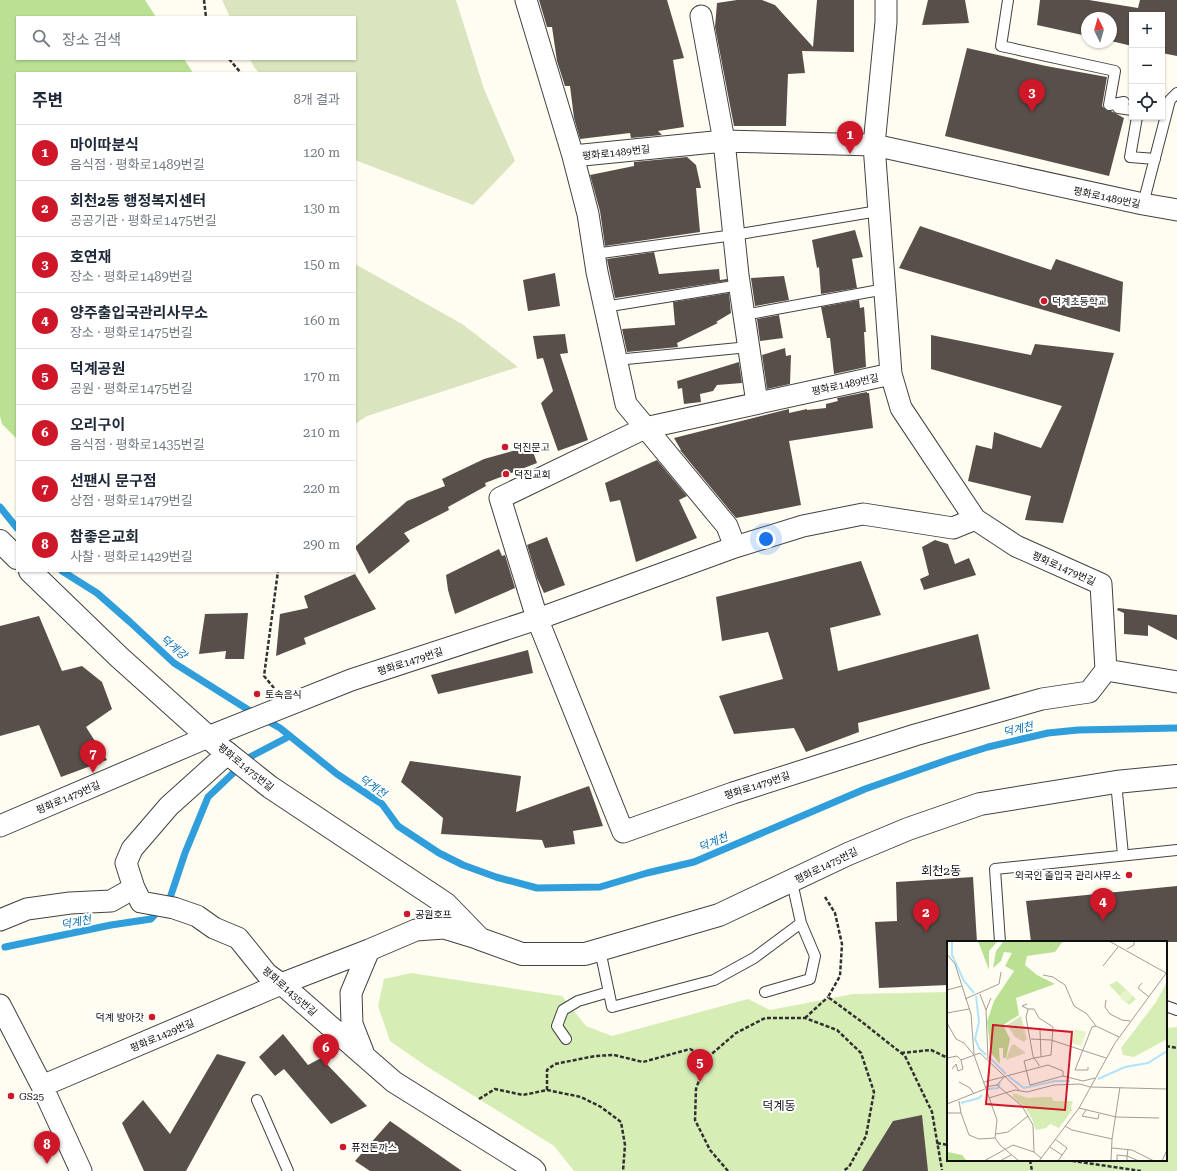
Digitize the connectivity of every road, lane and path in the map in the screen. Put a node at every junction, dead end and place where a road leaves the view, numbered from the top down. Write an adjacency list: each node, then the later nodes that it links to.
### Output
1 (204, 0): 5 (path)
2 (526, 0): 14 (street, 평화로1489번길)
3 (886, 0): 13 (street, 평화로1489번길)
4 (1008, 0): 10 (lane)
5 (206, 16)
6 (701, 16): 12 (street)
7 (230, 60): 8 (path)
8 (240, 72)
9 (1177, 93): 15 (lane)
10 (1129, 110)
11 (1136, 120): 15 (lane)
12 (724, 141): 13 (street, 평화로1489번길); 14 (street, 평화로1489번길); 19 (street)
13 (874, 145): 16 (street, 평화로1489번길); 17 (street, 평화로1489번길)
14 (573, 156): 20 (street, 평화로1489번길)
15 (1155, 159): 16 (lane)
16 (1143, 204): 18 (street, 평화로1489번길)
17 (878, 210): 19 (lane); 22 (street, 평화로1489번길)
18 (1177, 210)
19 (734, 236): 20 (lane); 21 (street)
20 (594, 254): 23 (street, 평화로1489번길)
21 (740, 285): 23 (lane); 24 (street)
22 (885, 289): 24 (lane); 27 (street, 평화로1489번길)
23 (604, 307): 26 (street, 평화로1489번길)
24 (744, 315): 25 (street)
25 (748, 347): 26 (lane); 28 (street)
26 (616, 360): 29 (street, 평화로1489번길)
27 (891, 374): 28 (street, 평화로1489번길); 30 (street, 평화로1479번길)
28 (757, 403): 29 (street, 평화로1489번길)
29 (645, 428): 32 (street, 평화로1489번길); 36 (street)
30 (975, 520): 32 (street, 평화로1479번길); 37 (street, 평화로1479번길)
31 (0, 541): 33 (street)
32 (735, 547): 36 (street, 평화로1479번길)
33 (16, 557)
34 (31, 572): 40 (street, 평화로1475번길)
35 (278, 572): 39 (path)
36 (538, 618): 37 (street, 평화로1479번길); 39 (street, 평화로1479번길)
37 (1106, 670): 38 (street)
38 (1177, 682)
39 (286, 706): 40 (street, 평화로1479번길)
40 (208, 737): 41 (street, 평화로1475번길); 44 (street, 평화로1479번길)
41 (229, 754): 48 (street); 52 (street, 평화로1475번길)
42 (1177, 776): 43 (street, 평화로1475번길)
43 (1116, 782): 46 (lane); 47 (street, 평화로1475번길)
44 (0, 826)
45 (1177, 850): 46 (lane)
46 (1123, 855): 53 (lane)
47 (792, 882): 51 (lane); 55 (street, 평화로1475번길)
48 (140, 896): 50 (street); 56 (street, 평화로1435번길)
49 (825, 897): 59 (path)
50 (0, 920)
51 (801, 923): 57 (lane); 58 (lane)
52 (480, 939): 54 (street, 평화로1475번길); 55 (street, 평화로1475번길)
53 (1000, 941)
54 (369, 950): 56 (street, 평화로1475번길); 68 (street, 평화로1435번길)
55 (600, 950): 57 (lane)
56 (281, 984): 68 (street, 평화로1435번길); 71 (street, 평화로1429번길)
57 (609, 992): 64 (lane)
58 (765, 992)
59 (828, 997): 63 (path); 67 (path)
60 (0, 1005): 71 (street)
61 (1167, 1006): 62 (lane)
62 (1177, 1010)
63 (805, 1018): 69 (path); 85 (path)
64 (566, 1039)
65 (1167, 1046): 66 (path)
66 (1177, 1048)
67 (901, 1053): 70 (path); 75 (path)
68 (364, 1055): 82 (street, 평화로1435번길)
69 (707, 1058): 72 (path); 84 (path)
70 (947, 1058)
71 (42, 1086): 80 (street)
72 (547, 1090): 73 (path); 83 (path)
73 (479, 1099)
74 (257, 1100): 81 (lane)
75 (936, 1143): 76 (path); 79 (path)
76 (947, 1145)
77 (1030, 1161): 86 (path)
78 (1073, 1161): 87 (path)
79 (942, 1170)
80 (81, 1171)
81 (288, 1171)
82 (535, 1171)
83 (623, 1171)
84 (728, 1171)
85 (843, 1171)
86 (1032, 1171)
87 (1141, 1171)

